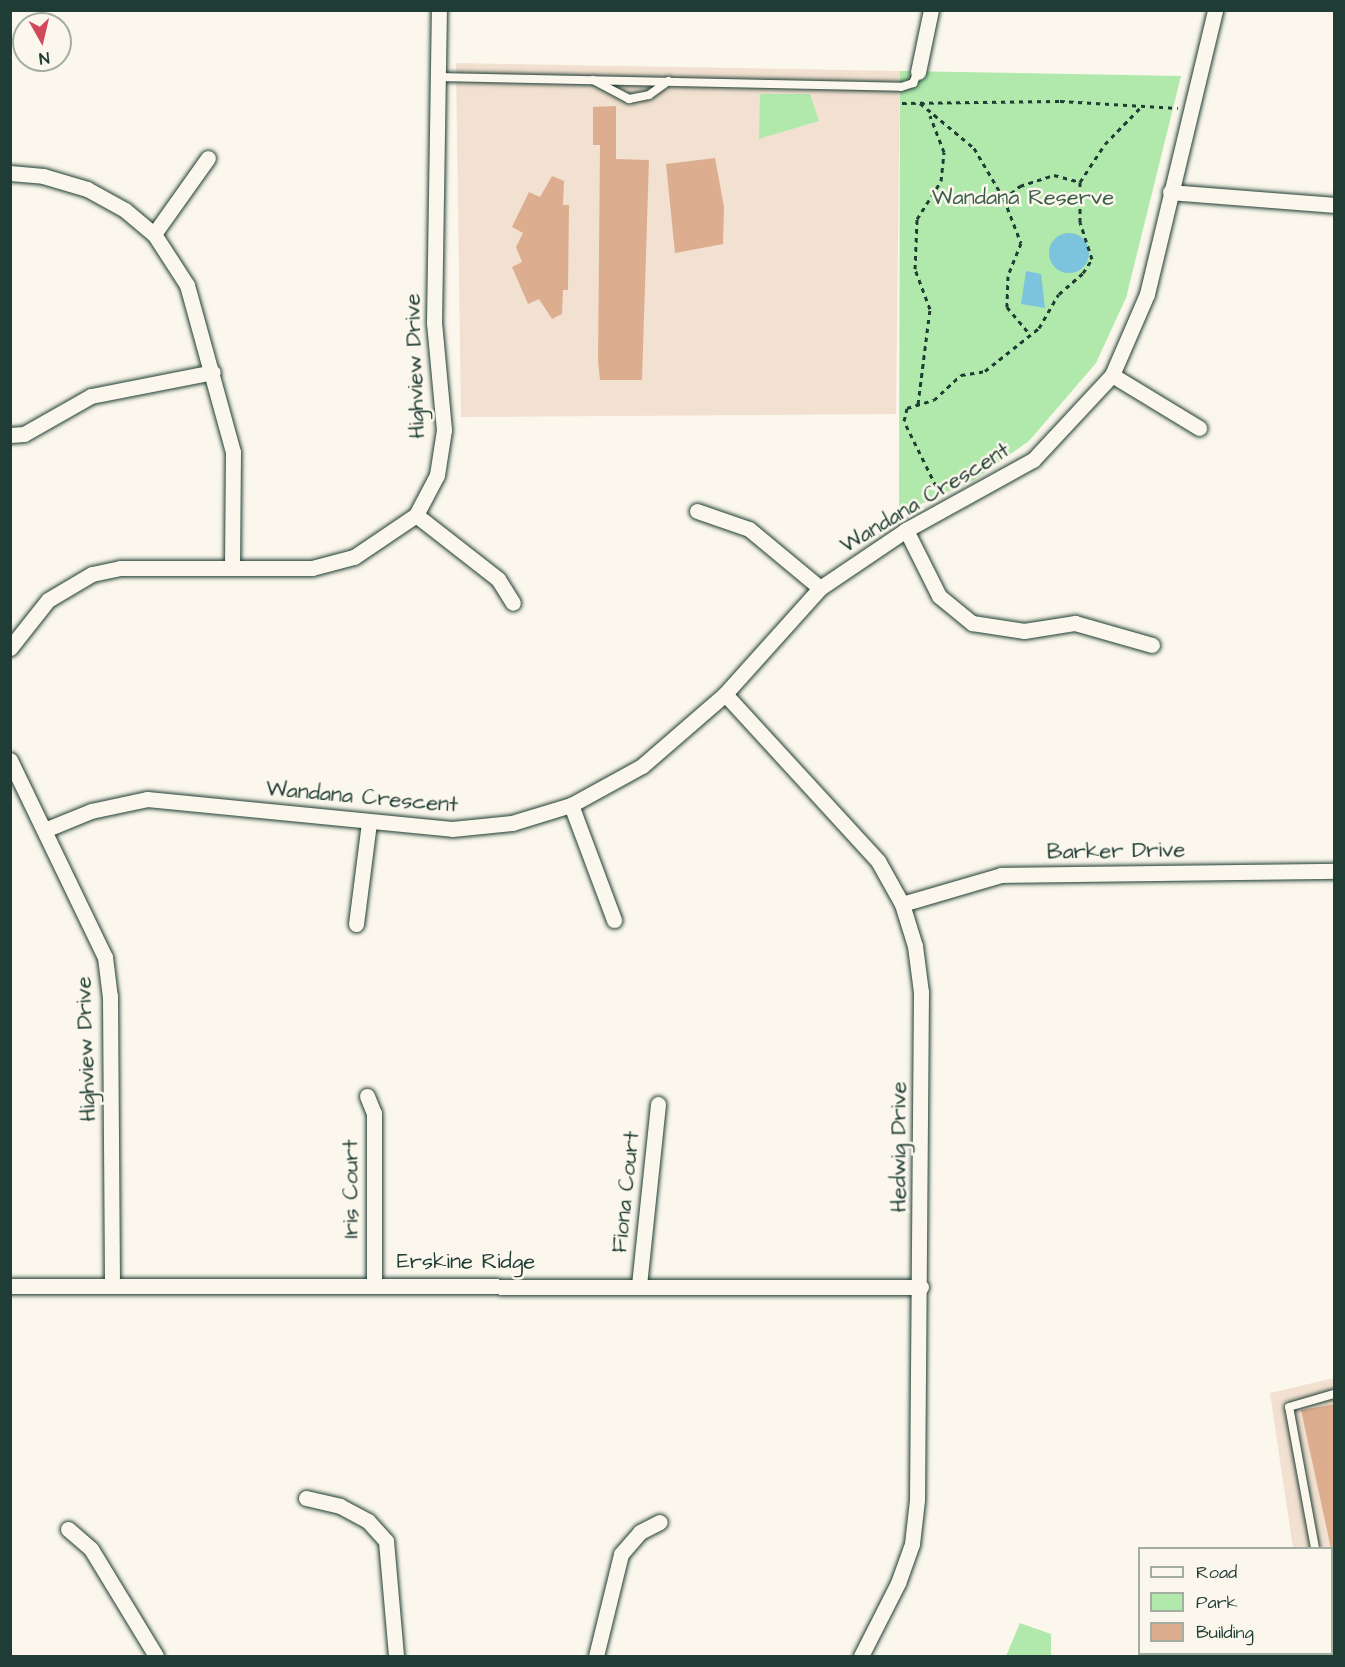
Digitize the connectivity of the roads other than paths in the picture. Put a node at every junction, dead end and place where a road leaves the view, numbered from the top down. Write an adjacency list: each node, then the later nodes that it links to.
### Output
1 (439, 10): 5 (street, Highview Drive)
2 (931, 10): 4 (street)
3 (1215, 10): 10 (street, Wandana Crescent)
4 (918, 72): 7 (lane)
5 (438, 77): 6 (lane); 18 (street, Highview Drive)
6 (593, 80): 7 (lane); 7 (lane)
7 (668, 81)
8 (208, 158): 12 (street)
9 (10, 173): 12 (street)
10 (1170, 192): 11 (street); 14 (street, Wandana Crescent)
11 (1335, 205)
12 (154, 234): 13 (street)
13 (213, 372): 16 (street); 20 (street)
14 (1112, 375): 15 (street); 19 (street, Wandana Crescent)
15 (1199, 428)
16 (10, 435)
17 (697, 511): 21 (street)
18 (416, 515): 20 (street, Highview Drive); 22 (street)
19 (906, 530): 21 (street, Wandana Crescent); 23 (street)
20 (232, 567): 24 (street, Highview Drive)
21 (820, 588): 25 (street, Wandana Crescent)
22 (513, 603)
23 (1152, 645)
24 (10, 648)
25 (725, 694): 27 (street, Wandana Crescent); 31 (street, Hedwig Drive)
26 (10, 760): 29 (street, Highview Drive)
27 (571, 805): 28 (street, Wandana Crescent); 32 (street)
28 (369, 824): 29 (street, Wandana Crescent); 33 (street)
29 (47, 829): 37 (street, Highview Drive)
30 (1335, 871): 31 (street, Barker Drive)
31 (902, 904): 40 (street, Hedwig Drive)
32 (614, 920)
33 (356, 924)
34 (367, 1096): 36 (street, Iris Court)
35 (658, 1104): 38 (street, Fiona Court)
36 (374, 1284): 37 (street, Erskine Ridge); 38 (street, Erskine Ridge)
37 (112, 1285): 39 (street, Erskine Ridge)
38 (639, 1285): 40 (street, Erskine Ridge)
39 (10, 1286)
40 (921, 1287): 49 (street, Hedwig Drive)
41 (1335, 1394): 45 (lane)
42 (306, 1498): 47 (street)
43 (660, 1522): 48 (street)
44 (68, 1529): 46 (street)
45 (1315, 1547)
46 (156, 1656)
47 (396, 1656)
48 (596, 1656)
49 (861, 1656)

